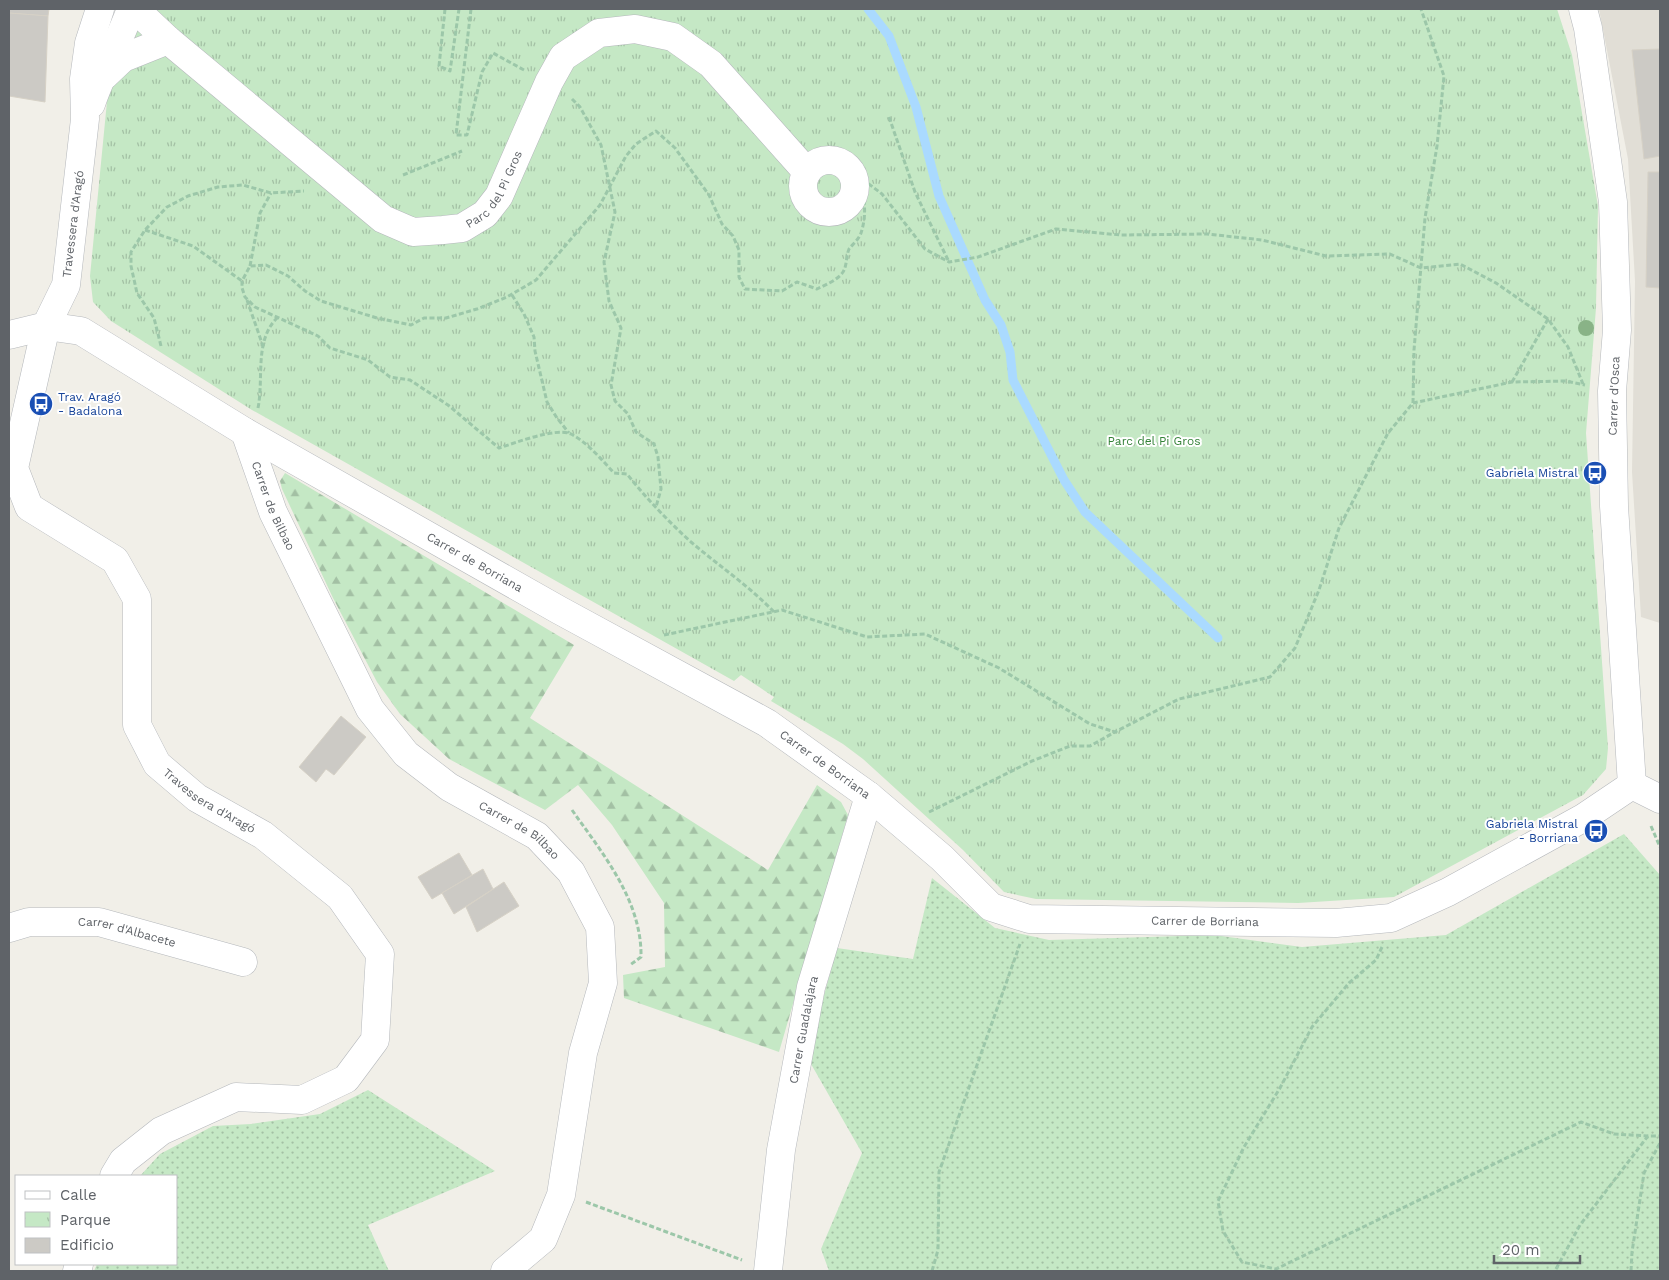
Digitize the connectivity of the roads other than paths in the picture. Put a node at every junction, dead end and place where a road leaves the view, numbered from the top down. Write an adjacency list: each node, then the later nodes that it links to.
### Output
1 (100, 9): 7 (street, Travessera d'Aragó)
2 (125, 9): 7 (street, Travessera d'Aragó)
3 (130, 9): 8 (street, Travessera d'Aragó)
4 (134, 9): 6 (street, Parc del Pi Gros)
5 (1583, 9): 14 (street, Carrer d'Osca)
6 (168, 40): 8 (street, Travessera d'Aragó); 10 (street, Parc del Pi Gros)
7 (89, 43): 9 (street, Travessera d'Aragó)
8 (99, 81): 9 (street, Travessera d'Aragó)
9 (85, 119): 11 (street, Travessera d'Aragó)
10 (807, 172): 10 (street)
11 (46, 326): 12 (street); 13 (street, Carrer de Borriana); 19 (street, Travessera d'Aragó)
12 (9, 335)
13 (245, 432): 15 (street, Carrer de Borriana); 21 (street, Carrer de Bilbao)
14 (1632, 785): 15 (street, Carrer de Borriana); 16 (street)
15 (869, 796): 20 (street, Carrer Guadalajara)
16 (1660, 799)
17 (9, 928): 18 (street, Carrer d'Albacete)
18 (243, 962)
19 (115, 1175)
20 (759, 1267)
21 (505, 1271)

